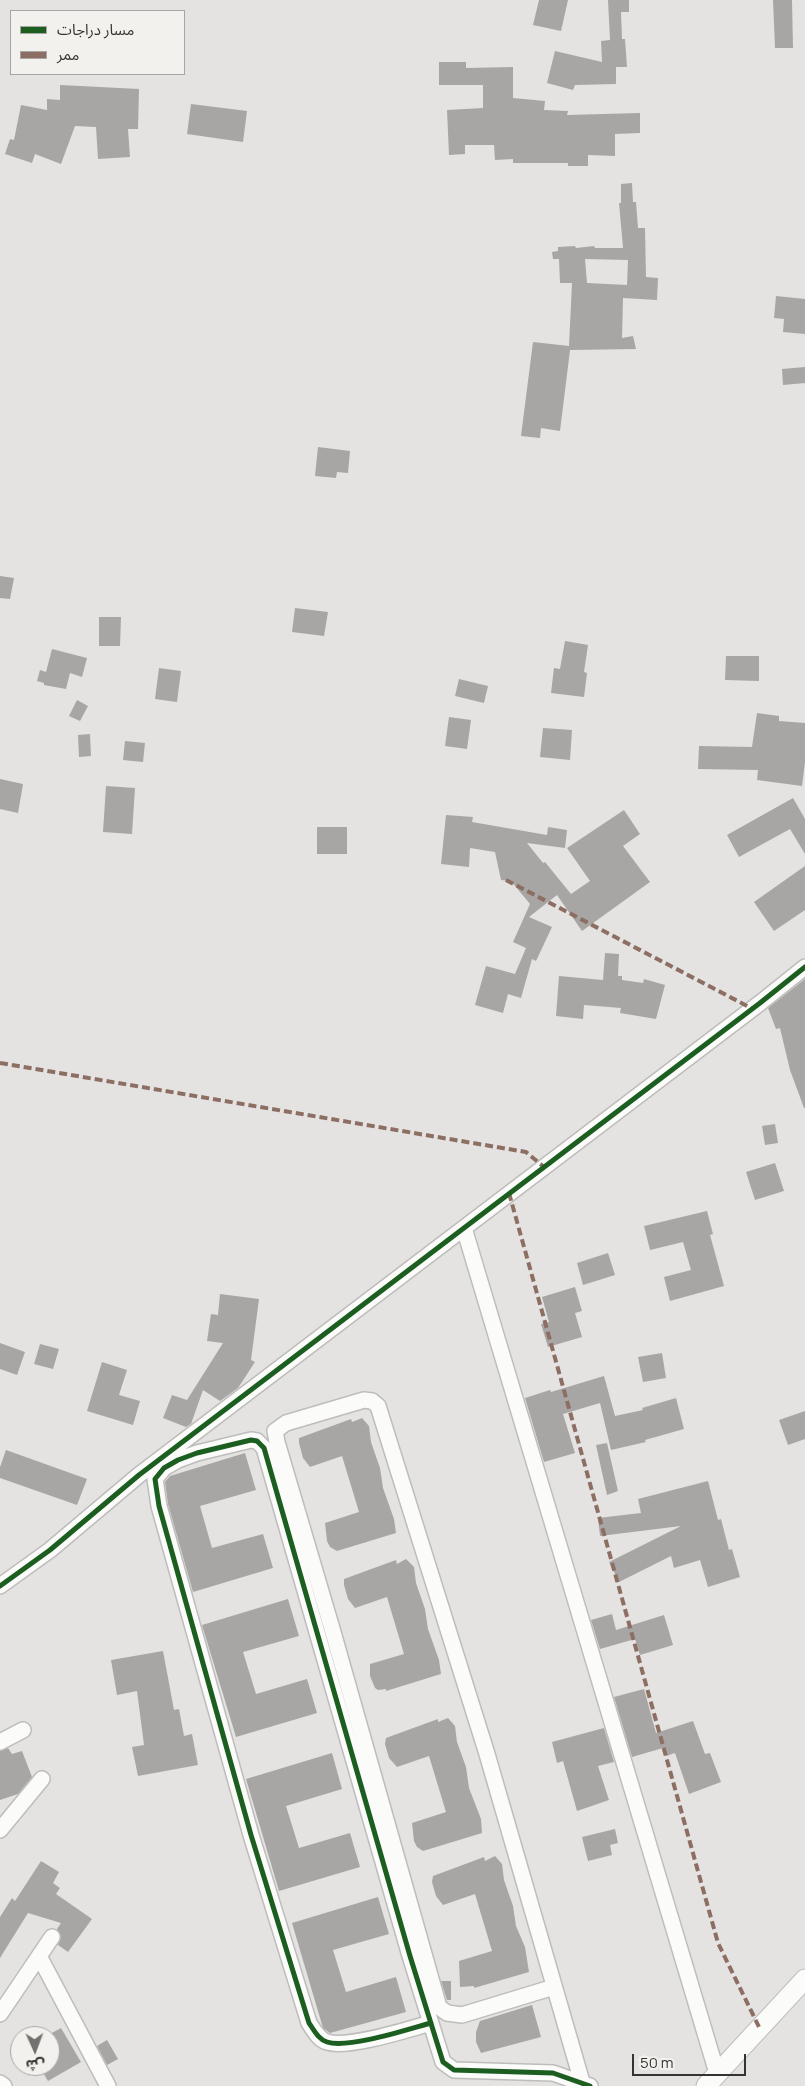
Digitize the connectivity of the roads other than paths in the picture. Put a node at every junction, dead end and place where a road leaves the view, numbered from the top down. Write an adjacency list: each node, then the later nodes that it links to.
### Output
1 (805, 967): 2 (street)
2 (464, 1228): 3 (street); 14 (street)
3 (0, 1586)
4 (23, 1730): 5 (street)
5 (0, 1742)
6 (42, 1779): 7 (street)
7 (0, 1830)
8 (52, 1937): 9 (street)
9 (40, 1956): 12 (street); 18 (street)
10 (805, 1979): 14 (main road)
11 (554, 1987): 11 (street); 16 (street)
12 (0, 2014)
13 (431, 2023): 13 (street); 16 (street)
14 (712, 2080)
15 (0, 2083): 17 (street)
16 (586, 2084)
17 (4, 2086)
18 (108, 2086)

